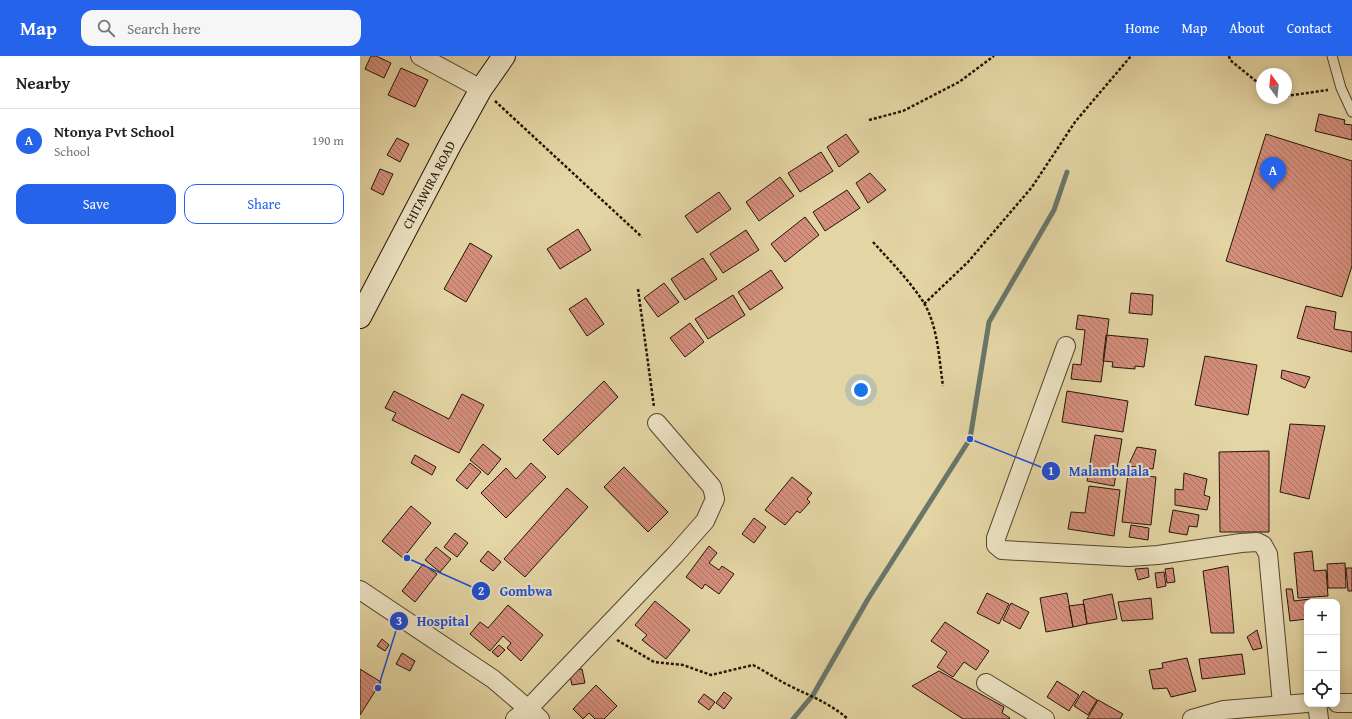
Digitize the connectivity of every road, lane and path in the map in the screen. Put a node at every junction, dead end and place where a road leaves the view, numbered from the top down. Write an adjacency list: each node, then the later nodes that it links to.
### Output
1 (420, 56): 9 (street)
2 (504, 56): 9 (street, CHITAWIRA ROAD)
3 (994, 56): 12 (path)
4 (1131, 56): 16 (path)
5 (1229, 56): 7 (path)
6 (1332, 56): 8 (lane)
7 (1256, 81)
8 (1341, 88): 10 (path); 11 (lane)
9 (481, 89): 13 (path); 17 (street, CHITAWIRA ROAD)
10 (1292, 95)
11 (1352, 112)
12 (869, 120)
13 (642, 237)
14 (873, 242): 16 (path)
15 (638, 289): 20 (path)
16 (924, 304): 19 (path)
17 (360, 317)
18 (1066, 346): 27 (street)
19 (943, 386)
20 (657, 423): 22 (street)
21 (360, 590): 29 (street)
22 (603, 632): 29 (street); 30 (path)
23 (986, 683): 31 (street)
24 (1304, 703): 27 (street)
25 (1340, 703): 26 (street)
26 (1352, 703)
27 (1282, 704): 32 (street)
28 (1318, 707): 33 (street)
29 (528, 715)
30 (848, 719)
31 (1045, 719)
32 (1192, 719)
33 (1320, 719)

